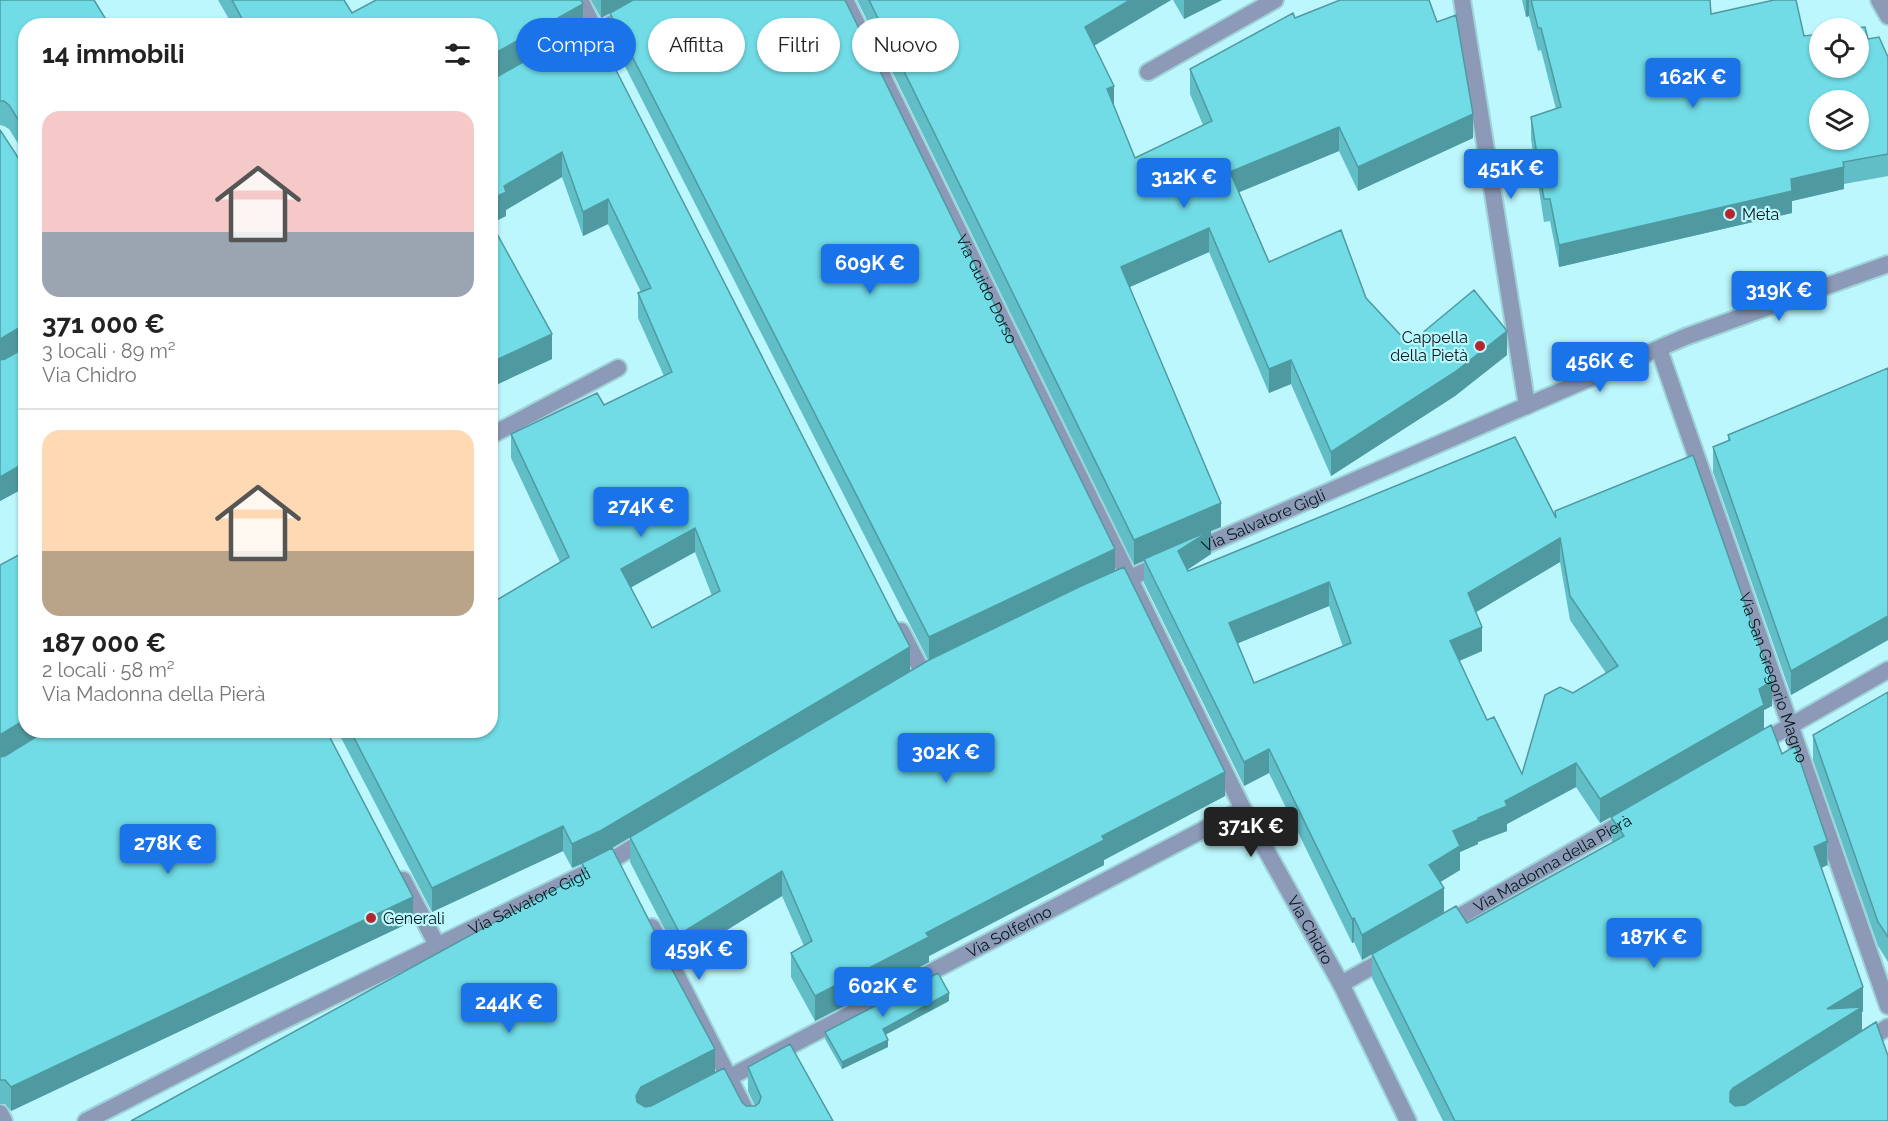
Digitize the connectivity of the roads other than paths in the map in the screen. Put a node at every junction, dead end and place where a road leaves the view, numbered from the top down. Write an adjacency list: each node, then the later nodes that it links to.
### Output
1 (580, 0): 8 (street)
2 (654, 0): 9 (street)
3 (845, 0): 16 (street, Via Guido Dorso)
4 (1275, 0): 10 (street)
5 (1462, 0): 14 (street)
6 (1879, 0): 7 (street)
7 (1888, 16)
8 (589, 18)
9 (621, 18)
10 (1148, 72)
11 (1888, 264): 12 (street, Via Salvatore Gigli)
12 (1659, 349): 14 (street, Via Salvatore Gigli); 21 (street, Via San Gregorio Magno)
13 (618, 368): 15 (street)
14 (1527, 406): 16 (street, Via Salvatore Gigli)
15 (498, 431)
16 (1130, 578): 17 (street, Via Salvatore Gigli); 24 (street, Via Chidro)
17 (1098, 592)
18 (891, 612): 20 (street)
19 (1888, 670): 21 (street)
20 (924, 676)
21 (1790, 726): 22 (street); 32 (street, Via San Gregorio Magno)
22 (1739, 756)
23 (1647, 808): 28 (street, Via Madonna della Pierà)
24 (1243, 809): 31 (street, Via Chidro); 35 (street, Via Solferino)
25 (657, 832): 29 (street, Via Salvatore Gigli)
26 (394, 863): 29 (street)
27 (643, 910): 35 (street)
28 (1432, 932)
29 (437, 945): 39 (street, Via Salvatore Gigli)
30 (1402, 949): 31 (street)
31 (1341, 984): 41 (street, Via Chidro)
32 (1888, 1006)
33 (1888, 1027): 34 (street)
34 (1848, 1052)
35 (729, 1078): 36 (street, Via Solferino); 40 (street)
36 (698, 1094)
37 (0, 1113): 38 (street)
38 (4, 1121)
39 (86, 1121)
40 (751, 1121)
41 (1408, 1121)

